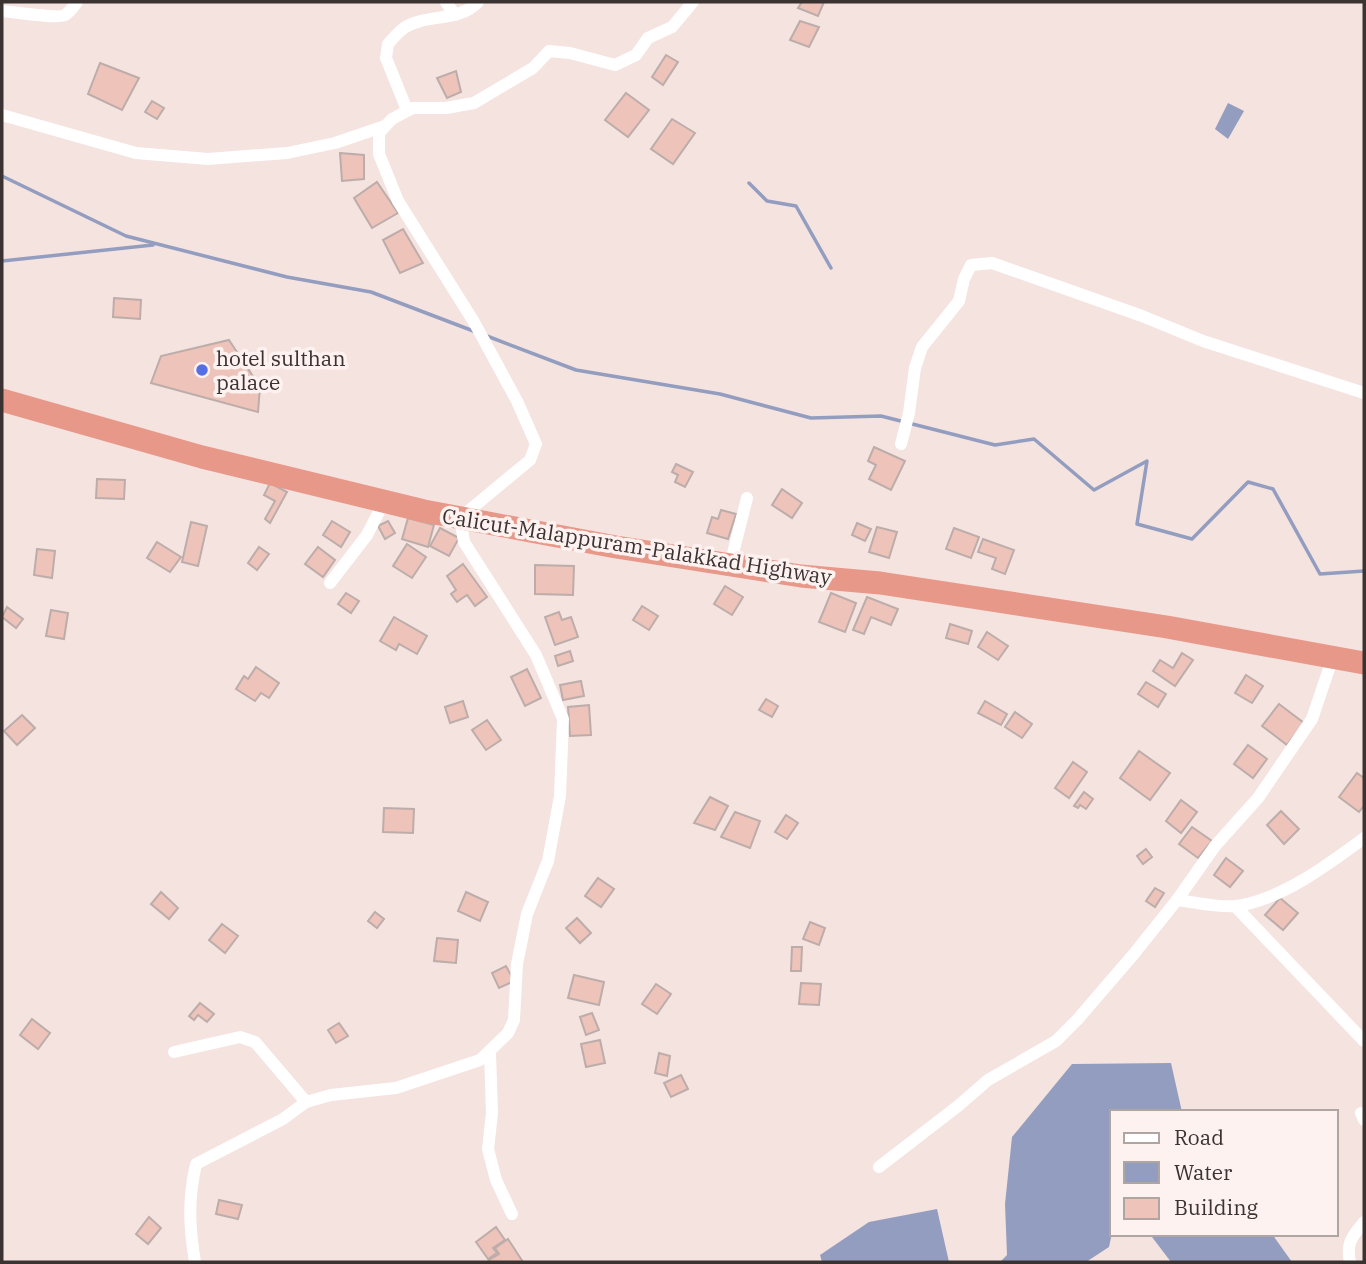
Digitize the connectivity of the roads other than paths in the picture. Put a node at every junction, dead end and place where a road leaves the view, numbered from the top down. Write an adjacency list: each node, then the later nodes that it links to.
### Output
1 (77, 2): 5 (street)
2 (446, 2): 6 (street)
3 (478, 2): 6 (street)
4 (693, 2): 7 (street)
5 (2, 12)
6 (455, 15): 7 (street)
7 (407, 110): 9 (street)
8 (2, 115): 9 (street)
9 (385, 126): 15 (street)
10 (1364, 393): 12 (street)
11 (2, 400): 14 (highway, Calicut-Malappuram-Palakkad Highway)
12 (903, 438)
13 (747, 498): 16 (street)
14 (384, 502): 15 (highway, Calicut-Malappuram-Palakkad Highway); 17 (street)
15 (460, 518): 16 (highway, Calicut-Malappuram-Palakkad Highway); 25 (street)
16 (730, 565): 18 (highway, Calicut-Malappuram-Palakkad Highway)
17 (330, 583)
18 (1333, 657): 19 (highway, Calicut-Malappuram-Palakkad Highway); 21 (street)
19 (1364, 663)
20 (1364, 838): 22 (street)
21 (1177, 900): 22 (street); 27 (street)
22 (1235, 906): 23 (street)
23 (1364, 1041)
24 (174, 1052): 26 (street)
25 (489, 1053): 26 (street); 28 (street)
26 (306, 1102): 30 (street)
27 (879, 1167)
28 (512, 1214)
29 (1364, 1222): 31 (street)
30 (195, 1262)
31 (1350, 1262)

